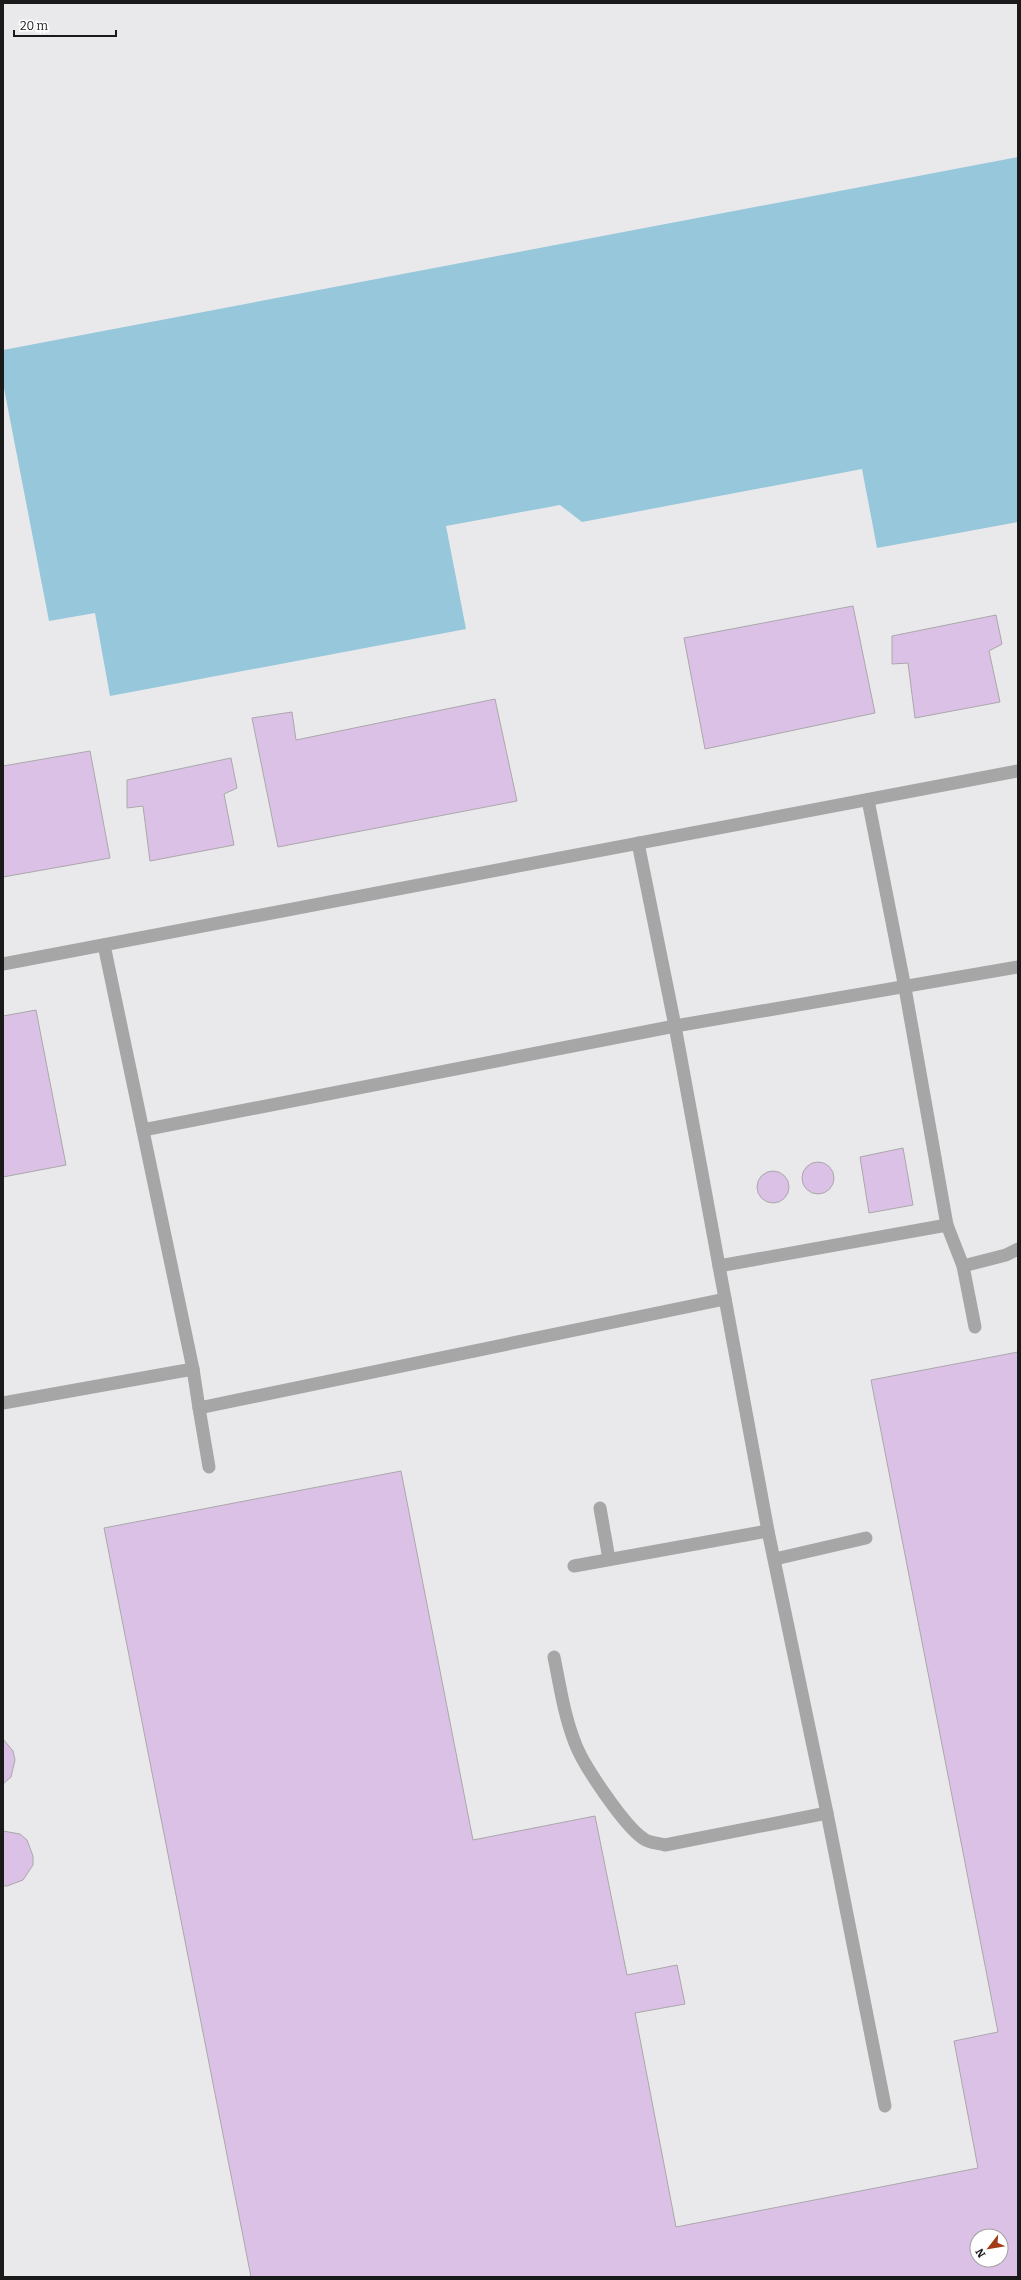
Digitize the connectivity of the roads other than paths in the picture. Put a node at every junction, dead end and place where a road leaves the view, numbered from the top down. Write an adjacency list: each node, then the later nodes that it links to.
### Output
1 (1018, 771): 2 (lane)
2 (868, 800): 3 (lane); 7 (lane)
3 (638, 843): 4 (lane); 8 (lane)
4 (104, 945): 5 (lane); 9 (lane)
5 (3, 964)
6 (1018, 967): 7 (lane)
7 (905, 988): 8 (lane); 10 (lane)
8 (675, 1026): 9 (lane); 12 (lane)
9 (143, 1130): 16 (lane)
10 (948, 1225): 12 (lane); 13 (lane)
11 (1018, 1249): 13 (lane)
12 (719, 1266): 14 (lane)
13 (963, 1266): 15 (lane)
14 (725, 1299): 18 (lane); 21 (lane)
15 (975, 1327)
16 (192, 1369): 17 (lane); 18 (lane)
17 (3, 1403)
18 (199, 1408): 19 (lane)
19 (209, 1467)
20 (600, 1508): 23 (lane)
21 (768, 1531): 23 (lane); 24 (lane)
22 (866, 1538): 24 (lane)
23 (609, 1559): 25 (lane)
24 (775, 1560): 27 (lane)
25 (574, 1566)
26 (554, 1657): 27 (lane)
27 (827, 1813): 28 (lane)
28 (885, 2106)

